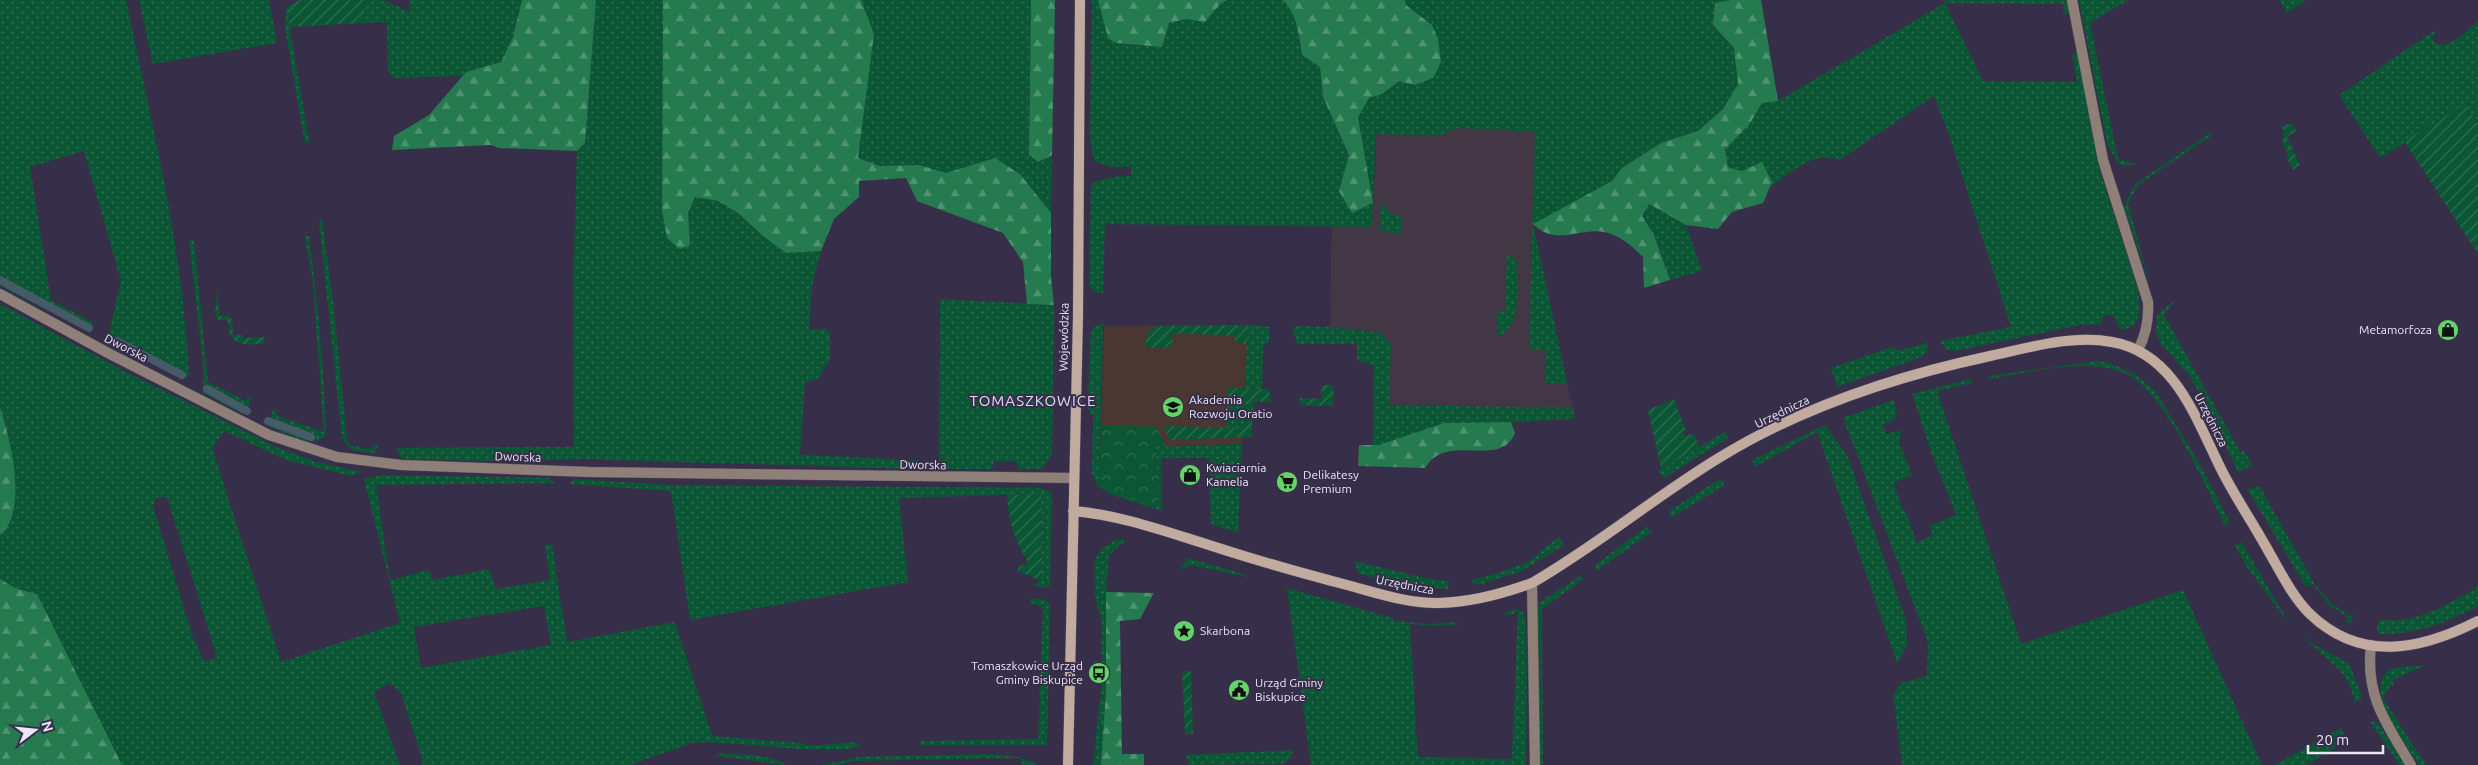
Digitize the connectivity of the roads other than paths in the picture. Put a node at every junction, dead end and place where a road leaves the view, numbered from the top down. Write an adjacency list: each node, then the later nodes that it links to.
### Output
1 (1080, 0): 5 (street, Wojewódzka)
2 (2072, 0): 4 (street)
3 (0, 294): 5 (street, Dworska)
4 (2138, 350): 7 (street, Urzędnicza); 9 (street, Urzędnicza)
5 (1074, 478): 6 (street, Wojewódzka)
6 (1073, 511): 7 (street, Urzędnicza); 10 (street, Wojewódzka)
7 (1532, 583): 11 (street)
8 (2478, 621): 9 (street, Urzędnicza)
9 (2371, 645): 12 (street)
10 (1068, 765)
11 (1536, 765)
12 (2411, 765)

